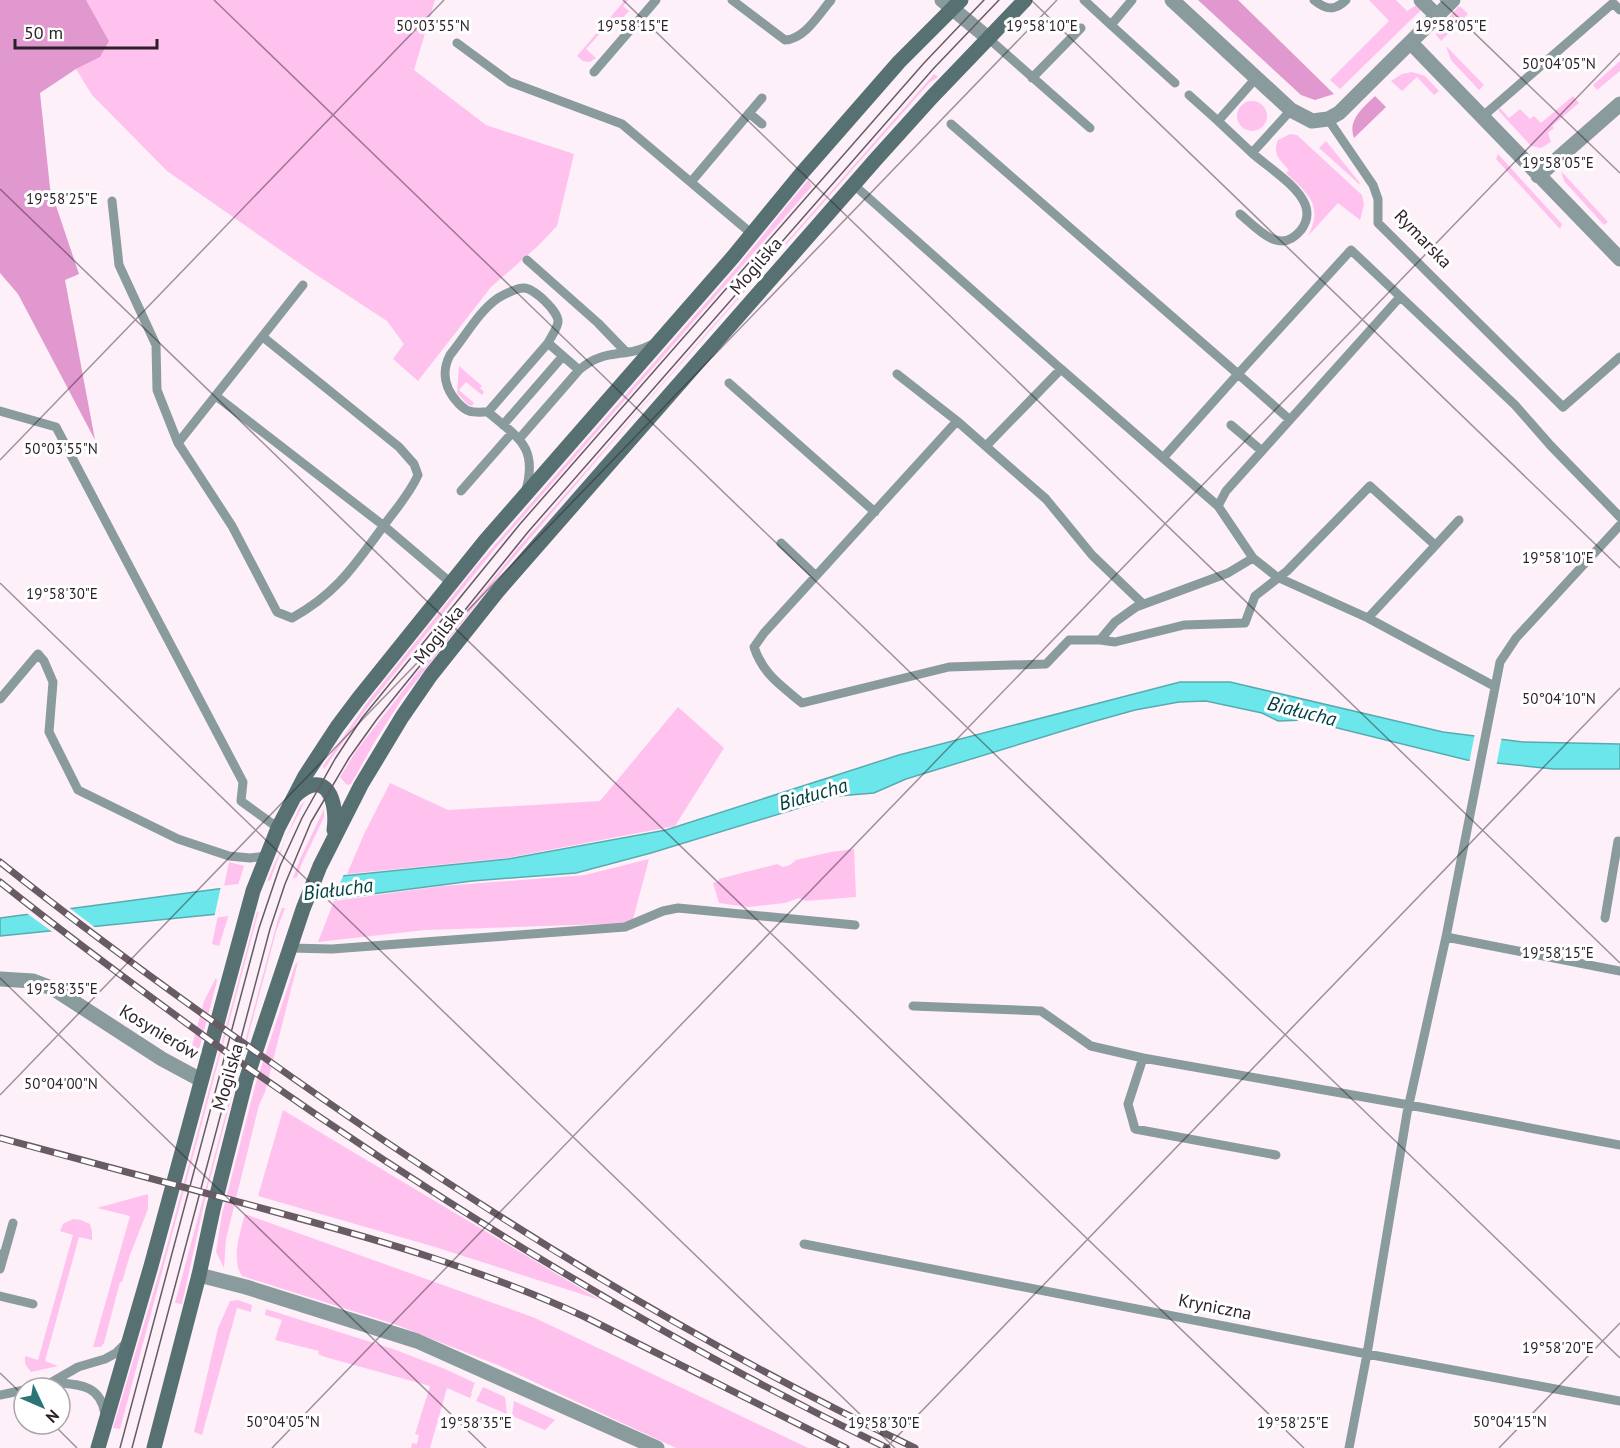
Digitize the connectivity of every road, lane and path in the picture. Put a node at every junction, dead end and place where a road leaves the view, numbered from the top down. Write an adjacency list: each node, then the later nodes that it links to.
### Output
1 (657, 0): 20 (lane)
2 (732, 0): 3 (lane)
3 (831, 0)
4 (1025, 0): 17 (main road, Mogilska)
5 (1084, 0): 15 (lane)
6 (1132, 0): 15 (lane)
7 (1172, 0): 22 (street)
8 (1314, 0): 9 (lane)
9 (1346, 0)
10 (1421, 0): 14 (street)
11 (1453, 0): 14 (street)
12 (952, 3): 17 (street); 41 (main road, Mogilska)
13 (1620, 10): 29 (lane)
14 (1437, 16): 18 (street)
15 (1112, 25): 23 (lane)
16 (1081, 28): 21 (lane)
17 (988, 38): 21 (lane); 38 (main road, Mogilska)
18 (1411, 42): 29 (street); 30 (street)
19 (457, 43): 37 (lane)
20 (594, 72)
21 (1032, 78): 34 (lane)
22 (1256, 78): 27 (street); 31 (lane)
23 (1175, 83)
24 (1190, 95): 31 (lane)
25 (762, 98): 28 (lane)
26 (1620, 104): 36 (street)
27 (1291, 110): 30 (street); 35 (lane)
28 (749, 113): 32 (lane); 37 (lane)
29 (1482, 117): 36 (street)
30 (1328, 119): 51 (lane, Rymarska)
31 (1218, 121): 35 (lane)
32 (762, 124)
33 (951, 124): 55 (lane)
34 (1090, 128)
35 (1252, 153): 40 (lane)
36 (1538, 176): 42 (street)
37 (691, 182): 41 (lane)
38 (854, 184): 52 (lane); 91 (main road, Mogilska)
39 (112, 201): 65 (lane)
40 (1240, 214)
41 (752, 234): 47 (main road, Mogilska)
42 (1620, 259)
43 (527, 260): 49 (lane)
44 (303, 285): 46 (lane)
45 (1400, 297): 55 (lane); 60 (lane); 73 (lane)
46 (263, 337): 57 (lane); 76 (lane)
47 (662, 338): 49 (lane); 70 (main road, Mogilska)
48 (548, 343): 50 (lane); 59 (lane); 59 (lane)
49 (626, 352): 53 (lane)
50 (563, 356): 53 (lane); 62 (lane)
51 (1620, 357)
52 (1061, 369): 66 (lane); 68 (lane)
53 (579, 370): 64 (lane)
54 (897, 374): 61 (lane)
55 (1238, 375): 60 (lane); 68 (lane)
56 (729, 383): 72 (lane)
57 (216, 396): 65 (lane); 76 (lane)
58 (0, 411): 89 (lane)
59 (489, 412): 62 (lane)
60 (1290, 420): 67 (lane)
61 (957, 421): 66 (lane); 72 (lane)
62 (503, 425): 64 (lane)
63 (1231, 425): 67 (lane)
64 (516, 436): 69 (lane); 70 (lane)
65 (178, 443): 76 (lane)
66 (986, 446): 83 (lane)
67 (1262, 451): 71 (lane)
68 (1163, 458): 71 (lane)
69 (461, 491)
70 (523, 496): 82 (main road, Mogilska)
71 (1218, 506): 79 (lane)
72 (875, 512): 80 (lane)
73 (1620, 517)
74 (1459, 520): 78 (lane)
75 (1620, 525): 86 (lane)
76 (384, 526): 82 (lane)
77 (781, 543): 80 (lane)
78 (1435, 545): 81 (lane); 84 (lane)
79 (1253, 558): 81 (lane); 83 (lane)
80 (816, 576): 85 (lane)
81 (1277, 577): 84 (lane); 85 (lane)
82 (451, 583): 88 (main road, Mogilska)
83 (1143, 604): 85 (lane)
84 (1368, 618): 86 (lane)
85 (1100, 640)
86 (1494, 686): 95 (lane)
87 (0, 699): 92 (lane)
88 (291, 802): 89 (main road, Mogilska); 91 (main road)
89 (278, 828): 92 (main road, Mogilska)
90 (1620, 842): 93 (lane)
91 (330, 844): 96 (main road, Mogilska)
92 (267, 856): 101 (main road, Mogilska)
93 (1605, 918)
94 (855, 925): 96 (lane)
95 (1446, 937): 97 (lane); 102 (lane)
96 (290, 948): 109 (main road, Mogilska)
97 (1620, 971)
98 (0, 979): 101 (street, Kosynierów)
99 (913, 1006): 100 (lane)
100 (1143, 1058): 102 (lane); 104 (lane)
101 (201, 1080): 112 (main road, Mogilska)
102 (1409, 1105): 103 (lane); 113 (lane)
103 (1620, 1145)
104 (1276, 1155)
105 (13, 1223): 107 (lane)
106 (804, 1244): 113 (lane, Kryniczna)
107 (2, 1254): 108 (lane)
108 (0, 1269)
109 (199, 1275): 119 (main road, Mogilska); 120 (street)
110 (0, 1296): 111 (lane)
111 (33, 1305)
112 (130, 1339): 114 (lane); 117 (main road, Mogilska)
113 (1367, 1354): 116 (lane, Kryniczna); 121 (lane)
114 (62, 1376)
115 (72, 1384): 117 (lane)
116 (1620, 1401)
117 (105, 1420): 118 (main road, Mogilska)
118 (98, 1448)
119 (154, 1448)
120 (657, 1448)
121 (1349, 1448)

